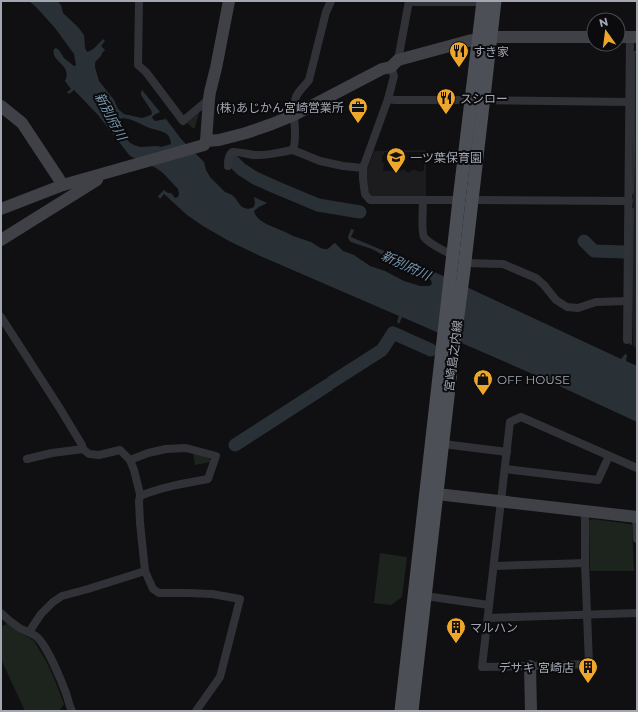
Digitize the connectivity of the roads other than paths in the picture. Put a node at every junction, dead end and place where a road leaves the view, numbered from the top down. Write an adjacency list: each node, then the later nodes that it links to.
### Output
1 (139, 1): 11 (street)
2 (229, 1): 11 (street)
3 (331, 1): 15 (street)
4 (487, 1): 5 (street); 8 (main road, 宮崎島之内線)
5 (409, 2): 9 (street)
6 (586, 37): 8 (street)
7 (628, 37): 13 (street)
8 (485, 38): 9 (street); 12 (main road, 宮崎島之内線)
9 (395, 63): 10 (street); 15 (street)
10 (388, 99): 12 (street); 19 (street)
11 (209, 100): 16 (street)
12 (477, 100): 13 (street); 23 (main road, 宮崎島之内線)
13 (630, 102): 24 (street)
14 (1, 106): 21 (street)
15 (294, 115): 16 (street); 17 (street)
16 (205, 143): 20 (street)
17 (292, 150): 18 (street); 19 (street)
18 (228, 166)
19 (363, 168): 22 (street)
20 (108, 173): 21 (street); 26 (street)
21 (63, 185): 25 (street)
22 (423, 200): 23 (street); 27 (street)
23 (466, 200): 24 (street); 27 (main road, 宮崎島之内線); 28 (main road, 宮崎島之内線)
24 (629, 201): 29 (street)
25 (1, 209)
26 (1, 240)
27 (453, 255): 28 (main road, 宮崎島之内線)
28 (460, 267): 29 (street); 32 (main road, 宮崎島之内線)
29 (627, 301): 31 (street)
30 (1, 318): 34 (street)
31 (627, 340)
32 (449, 342): 33 (main road, 宮崎島之内線); 60 (main road, 宮崎島之内線)
33 (443, 444): 35 (street); 41 (main road, 宮崎島之内線)
34 (83, 449): 37 (street); 38 (street)
35 (507, 452): 36 (street); 40 (street)
36 (609, 456): 39 (street); 40 (street)
37 (27, 459)
38 (130, 460): 42 (street); 42 (street)
39 (637, 468)
40 (505, 469): 43 (street)
41 (437, 494): 43 (street); 50 (main road, 宮崎島之内線)
42 (140, 496): 49 (street)
43 (501, 501): 44 (street); 48 (street)
44 (585, 511): 45 (street); 47 (street)
45 (637, 517): 46 (street)
46 (637, 539)
47 (585, 563): 48 (street); 54 (street)
48 (494, 566): 51 (street)
49 (145, 571): 56 (street); 59 (street)
50 (425, 596): 51 (street); 61 (main road, 宮崎島之内線)
51 (489, 605): 55 (street)
52 (1, 613): 56 (street)
53 (637, 613): 54 (street)
54 (587, 615): 55 (street); 57 (street)
55 (488, 618): 57 (street)
56 (29, 632): 58 (street)
57 (530, 666): 62 (street)
58 (68, 709)
59 (196, 711)
60 (401, 711)
61 (412, 711)
62 (531, 711)

